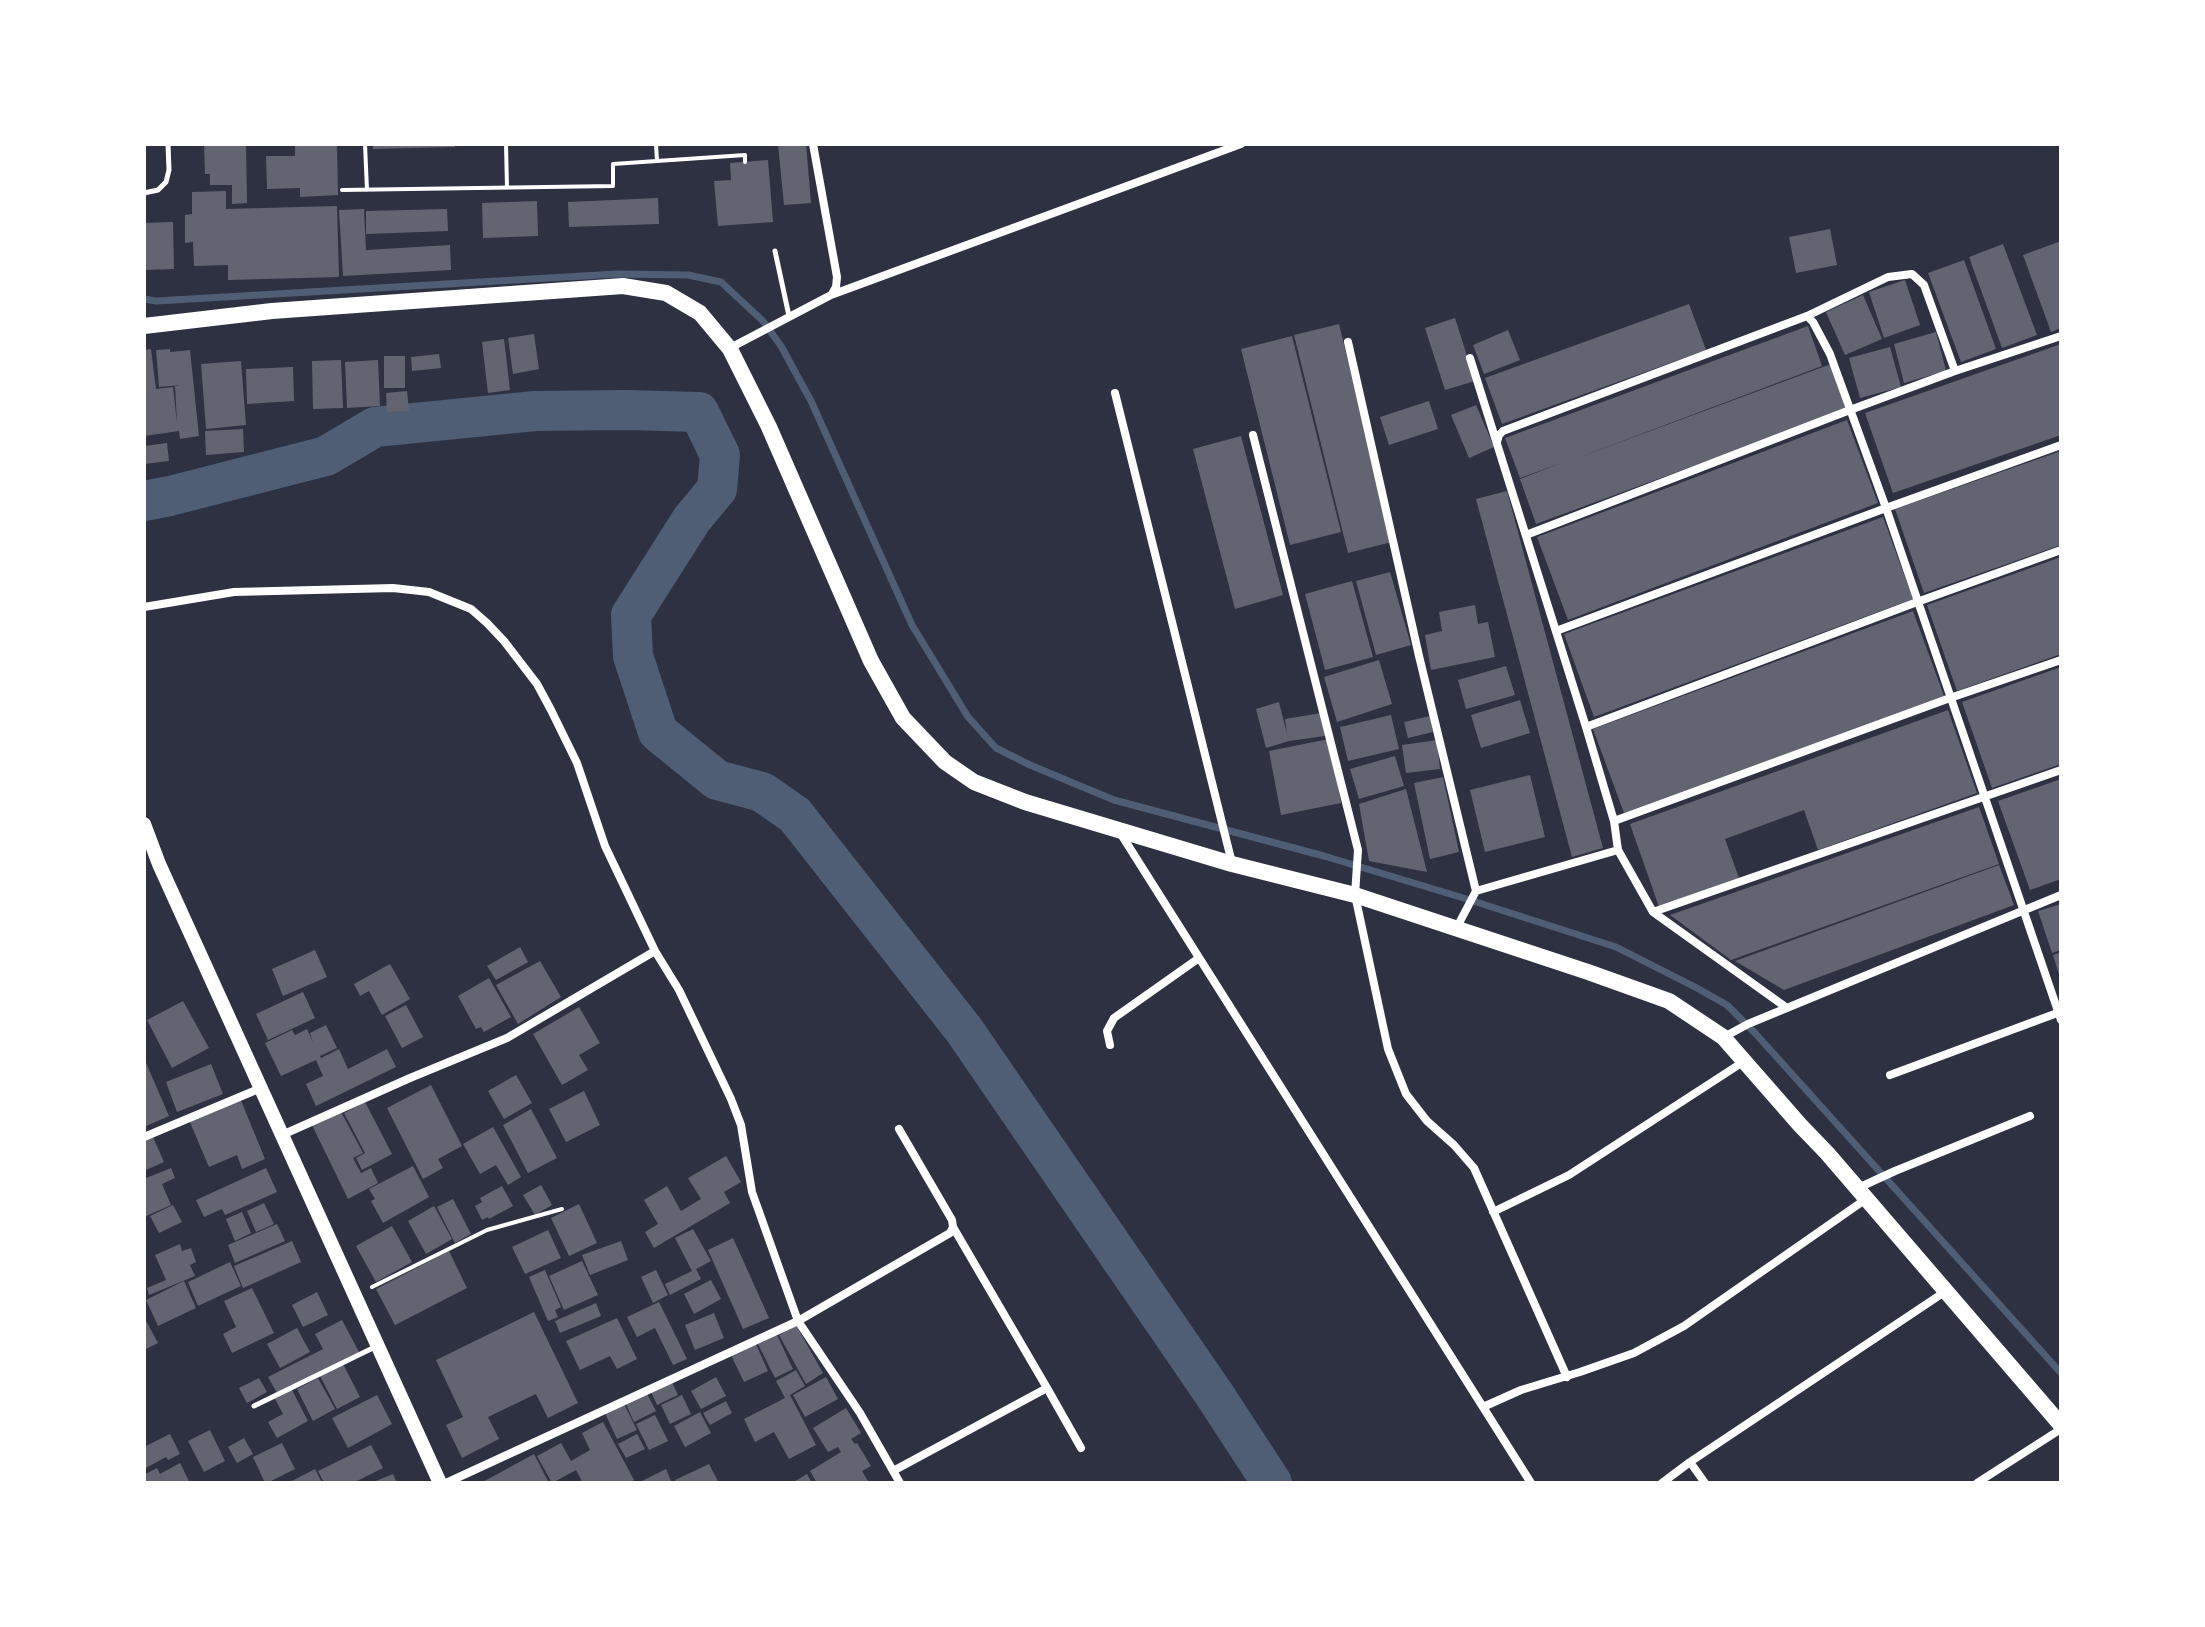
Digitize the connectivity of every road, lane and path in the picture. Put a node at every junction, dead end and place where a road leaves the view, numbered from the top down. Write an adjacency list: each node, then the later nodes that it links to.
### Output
1 (168, 144): 12 (lane)
2 (365, 144): 11 (path)
3 (506, 144): 9 (path)
4 (656, 144): 7 (path)
5 (813, 144): 14 (street)
6 (1241, 144): 14 (street)
7 (657, 161): 8 (path); 9 (path)
8 (745, 162)
9 (507, 188): 11 (path)
10 (342, 190): 11 (path)
11 (367, 190)
12 (144, 193)
13 (775, 251): 16 (lane)
14 (831, 295): 16 (street)
15 (1807, 316): 22 (street); 24 (street); 26 (street)
16 (789, 317): 20 (street)
17 (145, 326): 20 (main road)
18 (2061, 336): 22 (street)
19 (1348, 342): 44 (street)
20 (730, 349): 41 (main road)
21 (1470, 358): 26 (street)
22 (1955, 371): 24 (street)
23 (1115, 393): 43 (street)
24 (1850, 410): 28 (street); 29 (street)
25 (1253, 435): 45 (street)
26 (1497, 443): 29 (street)
27 (2061, 445): 28 (street)
28 (1886, 508): 31 (street); 33 (street)
29 (1526, 535): 33 (street)
30 (2061, 550): 31 (street)
31 (1917, 602): 35 (street); 36 (street)
32 (144, 607): 50 (street)
33 (1556, 631): 36 (street)
34 (2061, 660): 35 (street)
35 (1950, 698): 38 (street); 39 (street)
36 (1586, 727): 39 (street)
37 (2061, 770): 38 (street)
38 (1984, 797): 47 (street); 48 (street)
39 (1614, 821): 42 (street)
40 (144, 824): 58 (main road)
41 (1119, 831): 43 (main road); 51 (street)
42 (1618, 850): 44 (street); 48 (street)
43 (1232, 864): 45 (main road)
44 (1476, 891): 49 (street)
45 (1355, 895): 49 (main road); 65 (street)
46 (2061, 895): 47 (street)
47 (2024, 908): 52 (street); 53 (street)
48 (1653, 912): 52 (street)
49 (1455, 930): 54 (main road)
50 (655, 951): 61 (street); 69 (street)
51 (1199, 958): 55 (street); 74 (street)
52 (1787, 1008): 54 (street)
53 (2060, 1015): 57 (street)
54 (1723, 1037): 56 (main road)
55 (1110, 1045)
56 (1743, 1062): 63 (main road); 65 (street)
57 (1890, 1075)
58 (261, 1088): 61 (main road); 62 (street)
59 (2030, 1116): 63 (street)
60 (899, 1129): 66 (street)
61 (282, 1135): 68 (main road)
62 (144, 1137)
63 (1862, 1193): 67 (main road); 71 (street)
64 (562, 1209): 68 (path)
65 (1493, 1212): 71 (street)
66 (953, 1227): 69 (street); 72 (street)
67 (1947, 1291): 75 (main road); 77 (street)
68 (355, 1295): 70 (main road)
69 (798, 1321): 78 (street); 79 (street)
70 (378, 1345): 73 (lane); 79 (main road)
71 (1567, 1377): 74 (street)
72 (1047, 1388): 76 (street); 78 (street)
73 (254, 1406)
74 (1483, 1407): 81 (street)
75 (2061, 1427): 84 (street)
76 (1081, 1448)
77 (1690, 1462): 82 (street); 83 (street)
78 (893, 1471): 80 (street)
79 (443, 1483)
80 (900, 1483)
81 (1531, 1483)
82 (1662, 1483)
83 (1705, 1483)
84 (1977, 1483)

